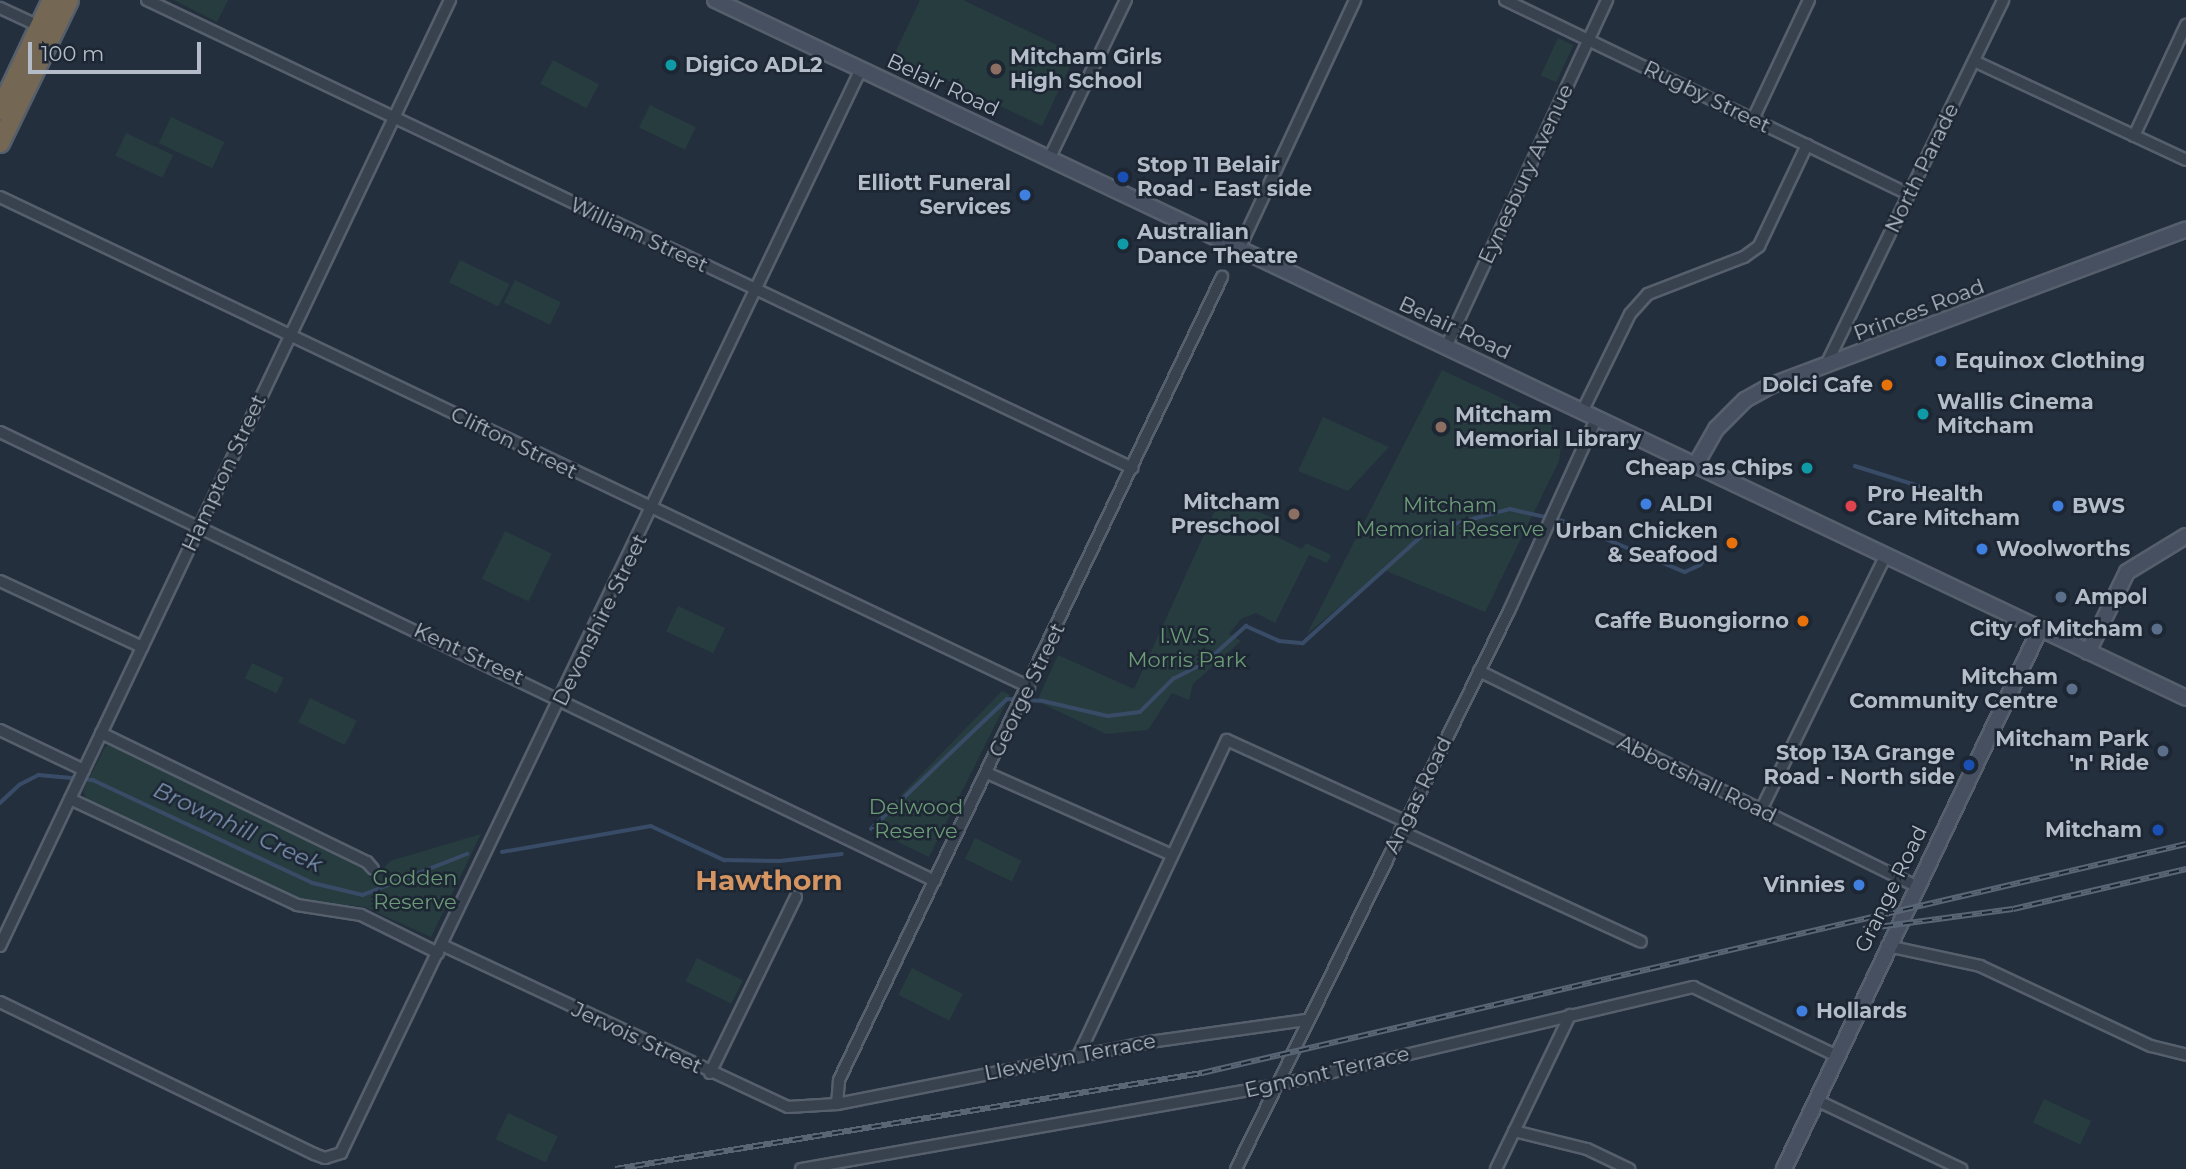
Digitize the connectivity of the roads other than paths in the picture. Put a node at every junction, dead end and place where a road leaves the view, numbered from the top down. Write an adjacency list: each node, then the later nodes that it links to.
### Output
1 (52, 0): 14 (highway)
2 (69, 0): 14 (highway)
3 (147, 0): 19 (street, William Street)
4 (450, 0): 19 (street, Hampton Street)
5 (715, 0): 17 (main road, Belair Road)
6 (1126, 0): 24 (street)
7 (1355, 0): 29 (street)
8 (1505, 0): 15 (street, Rugby Street)
9 (1607, 0): 15 (street, Eynesbury Avenue)
10 (1809, 0): 20 (street)
11 (2003, 0): 16 (street, North Parade)
12 (0, 8): 14 (street)
13 (2186, 26): 21 (street)
14 (46, 29): 18 (highway); 22 (highway)
15 (1588, 40): 20 (street, Rugby Street); 34 (street, Eynesbury Avenue)
16 (1974, 61): 21 (street); 26 (street, North Parade)
17 (860, 69): 24 (main road, Belair Road); 31 (street, Devonshire Street)
18 (0, 110)
19 (393, 119): 31 (street, William Street); 33 (street, Hampton Street)
20 (1754, 119): 23 (street, Rugby Street)
21 (2134, 136): 25 (street)
22 (0, 143)
23 (1807, 145): 26 (street, Rugby Street); 37 (street)
24 (1049, 159): 29 (main road, Belair Road)
25 (2186, 160)
26 (1909, 194): 32 (street, North Parade)
27 (0, 197): 33 (street, Clifton Street)
28 (2186, 229): 35 (main road, Princes Road)
29 (1239, 249): 34 (main road, Belair Road)
30 (1222, 278): 41 (street, George Street)
31 (757, 290): 41 (street, William Street); 42 (street, Devonshire Street)
32 (1842, 335): 35 (street); 36 (street, North Parade)
33 (290, 336): 42 (street, Clifton Street); 43 (street, Hampton Street)
34 (1446, 347): 37 (main road, Belair Road)
35 (1858, 355): 36 (main road, Princes Road)
36 (1824, 367): 40 (main road, Princes Road)
37 (1582, 412): 38 (main road, Belair Road)
38 (1597, 419): 40 (main road, Belair Road); 50 (street, Angas Road)
39 (0, 432): 43 (street, Kent Street)
40 (1695, 467): 45 (main road, Belair Road)
41 (1132, 468): 51 (street, George Street)
42 (652, 510): 51 (street, Clifton Street); 52 (street, Devonshire Street)
43 (199, 526): 48 (street, Hampton Street); 52 (street, Kent Street)
44 (2186, 536): 49 (main road)
45 (1885, 557): 47 (main road, Belair Road); 59 (street)
46 (0, 581): 48 (street)
47 (2040, 629): 49 (main road, Belair Road); 64 (main road, Grange Road)
48 (142, 647): 55 (street, Hampton Street)
49 (2088, 652): 53 (main road, Belair Road)
50 (1479, 671): 59 (street, Abbotshall Road); 60 (street, Angas Road)
51 (1029, 688): 56 (street, George Street)
52 (562, 698): 63 (street, Kent Street); 69 (street, Devonshire Street)
53 (2183, 698)
54 (0, 730): 57 (street)
55 (101, 733): 57 (street, Hampton Street); 62 (street)
56 (987, 773): 61 (street); 63 (street, George Street)
57 (81, 775): 58 (street, Hampton Street)
58 (70, 799): 67 (street, Hampton Street); 69 (street, Jervois Street)
59 (1761, 810): 64 (street, Abbotshall Road)
60 (1403, 826): 61 (street); 66 (street); 72 (street, Angas Road)
61 (1172, 855): 73 (street)
62 (373, 869)
63 (936, 881): 79 (street, George Street)
64 (1916, 886): 68 (main road, Grange Road)
65 (796, 897): 76 (street)
66 (1641, 942)
67 (0, 946)
68 (1887, 946): 74 (street); 75 (main road, Grange Road)
69 (440, 949): 70 (street, Devonshire Street); 76 (street, Jervois Street)
70 (0, 1002)
71 (1570, 1015): 75 (street, Egmont Terrace); 77 (street, Egmont Terrace); 80 (street)
72 (1306, 1020): 73 (street, Llewelyn Terrace); 77 (street, Angas Road)
73 (1079, 1054): 79 (street, Llewelyn Terrace)
74 (2186, 1055)
75 (1837, 1056): 78 (main road, Grange Road)
76 (710, 1073): 79 (street, Jervois Street)
77 (1274, 1086): 81 (street, Egmont Terrace); 82 (street, Angas Road)
78 (1816, 1100): 85 (main road, Grange Road); 86 (street)
79 (837, 1104)
80 (1514, 1131): 83 (street); 84 (street)
81 (801, 1169)
82 (1236, 1169)
83 (1496, 1169)
84 (1629, 1169)
85 (1784, 1169)
86 (1961, 1169)

